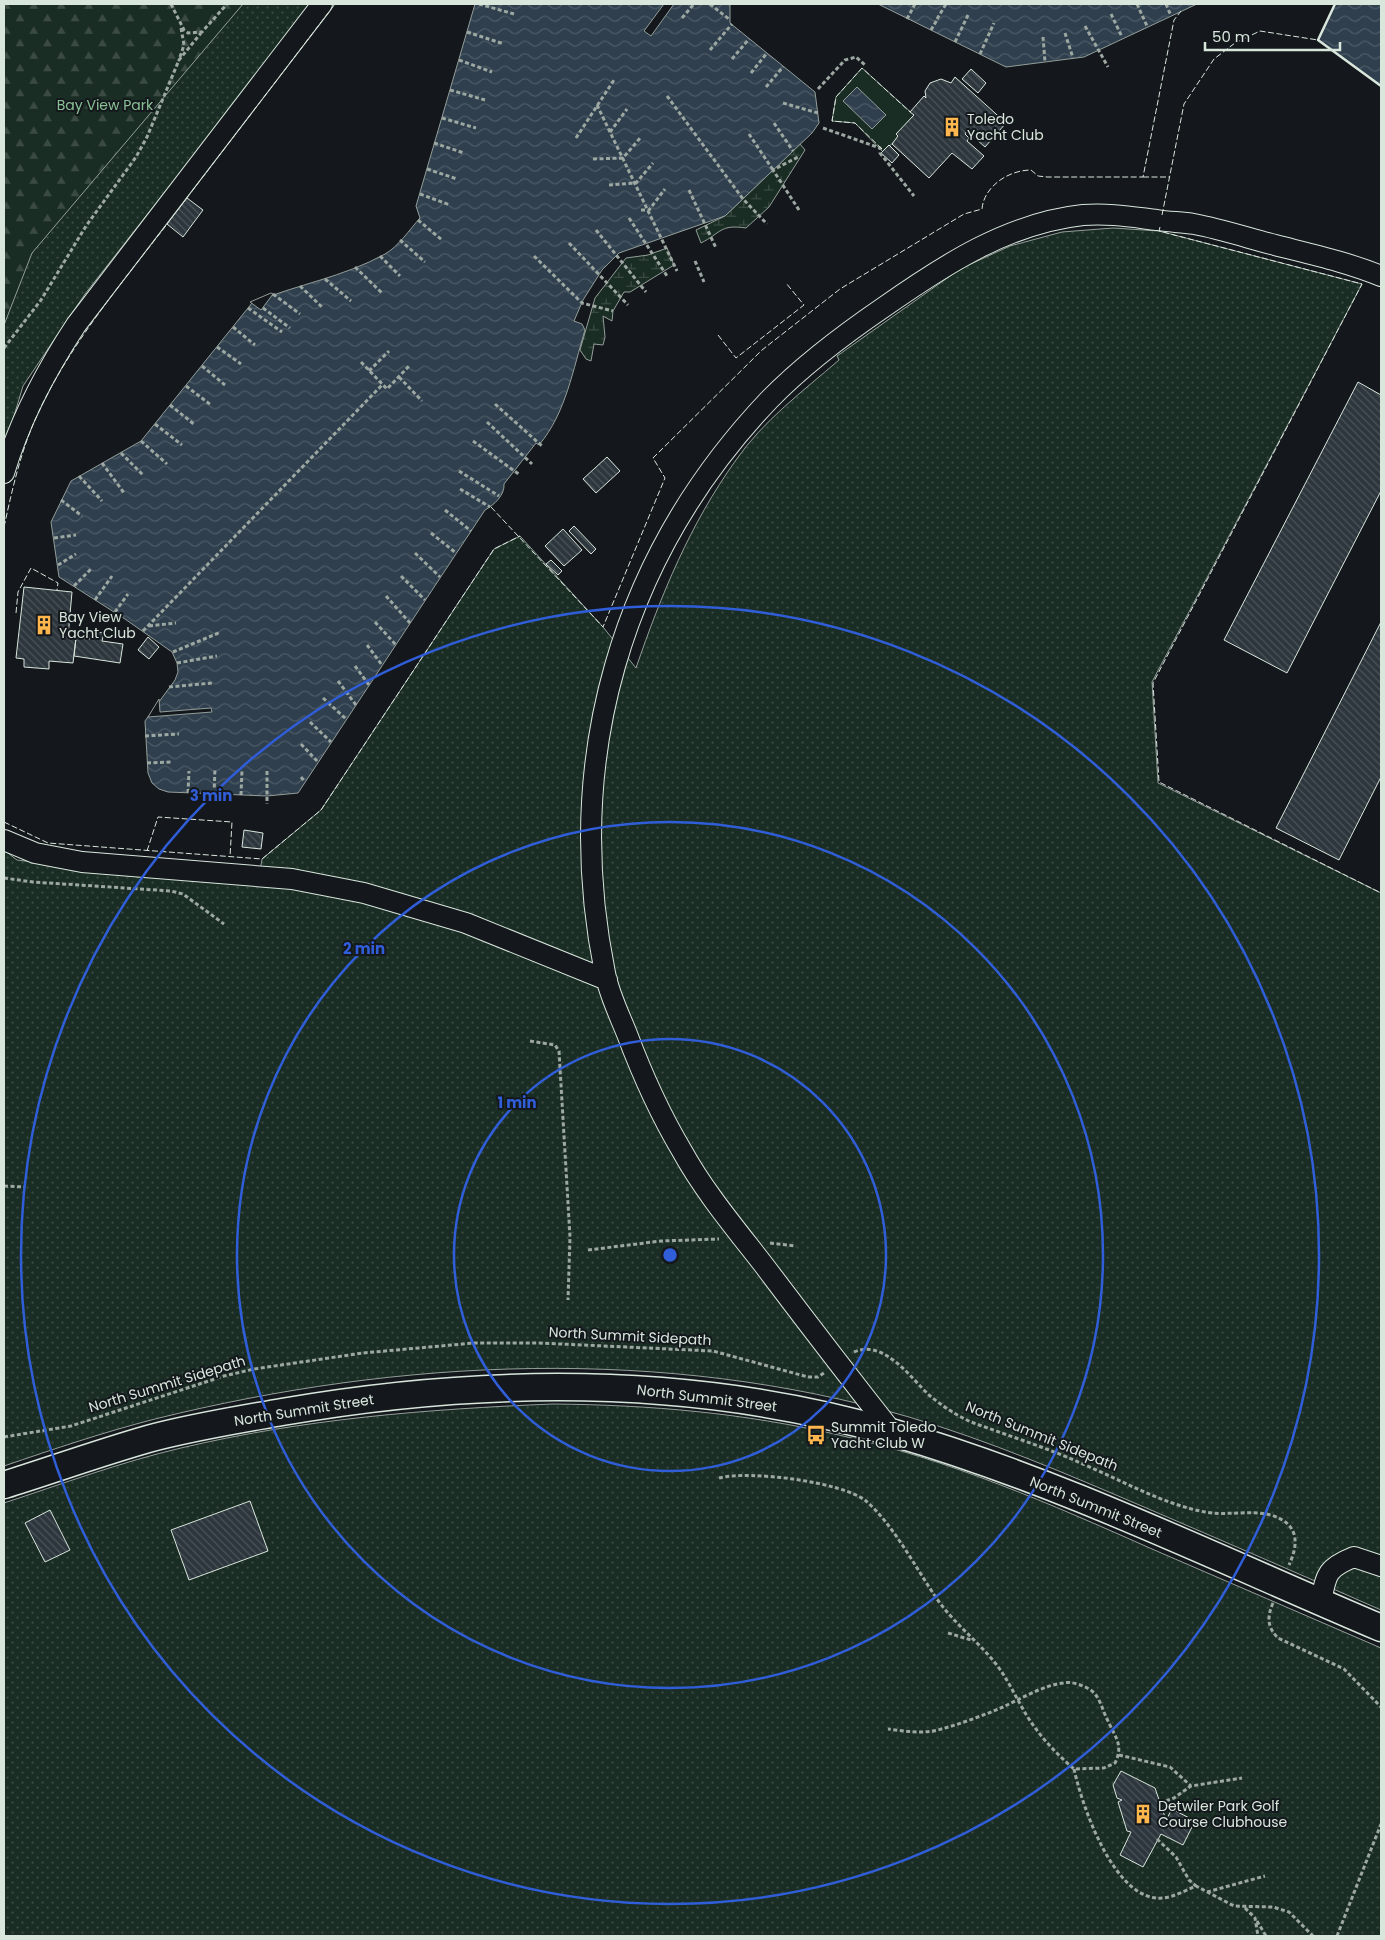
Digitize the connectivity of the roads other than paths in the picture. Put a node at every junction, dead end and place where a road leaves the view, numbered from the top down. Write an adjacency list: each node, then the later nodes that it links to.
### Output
1 (322, 4): 3 (street)
2 (1381, 276): 5 (street)
3 (4, 472)
4 (4, 840): 5 (street)
5 (607, 980): 6 (street)
6 (893, 1433): 7 (main road, North Summit Street); 9 (main road, North Summit Street)
7 (4, 1485)
8 (1381, 1566): 9 (street)
9 (1320, 1602): 10 (main road, North Summit Street)
10 (1381, 1628)

